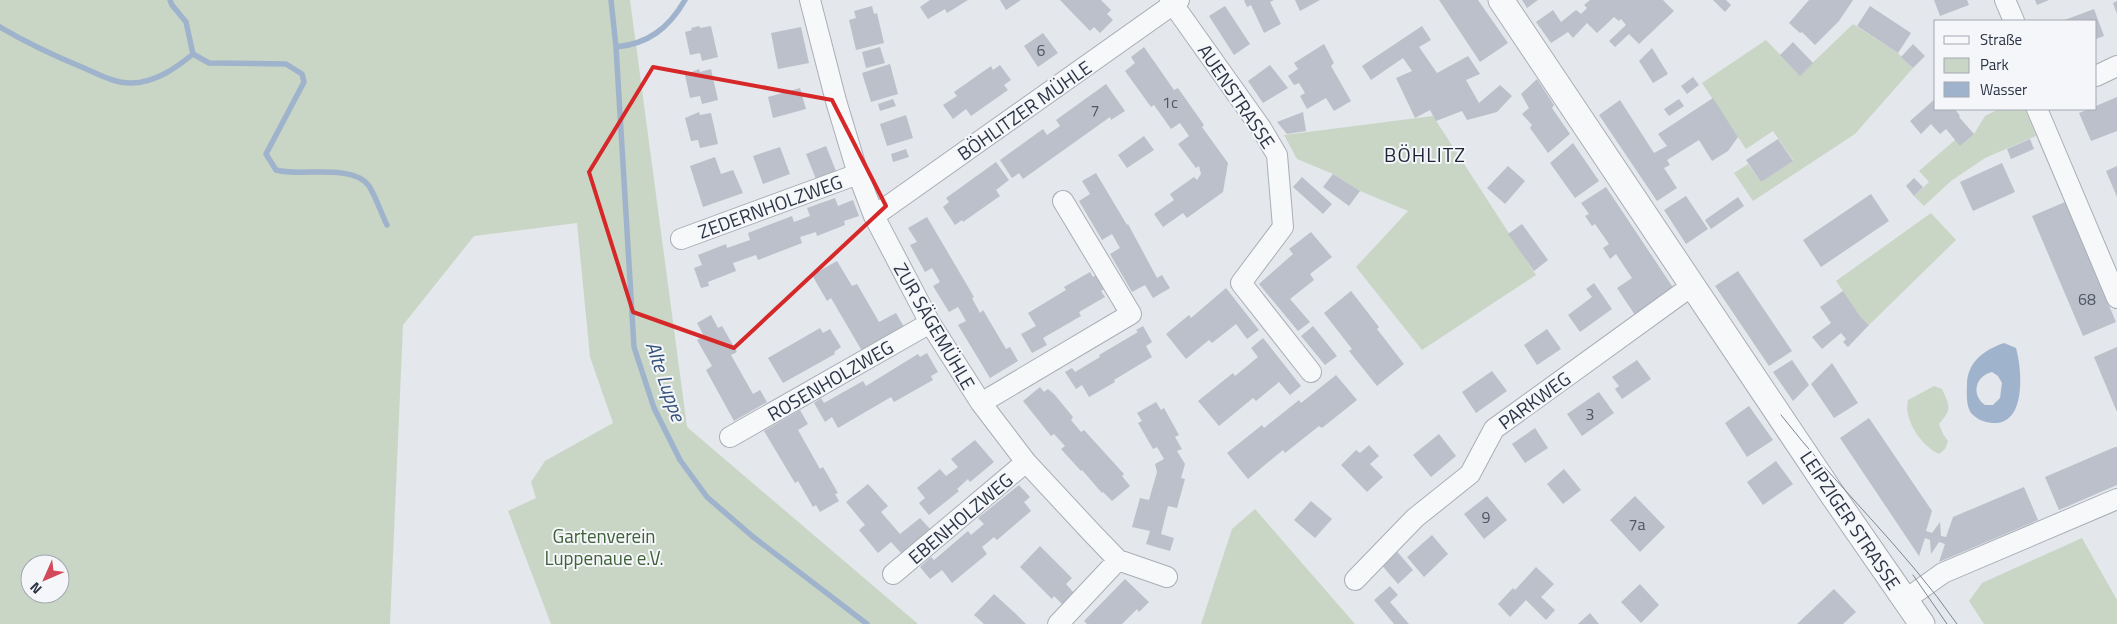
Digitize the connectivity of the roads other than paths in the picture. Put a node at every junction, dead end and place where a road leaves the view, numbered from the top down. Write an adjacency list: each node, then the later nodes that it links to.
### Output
1 (810, 0): 9 (street, ZUR SÄGEMÜHLE)
2 (1501, 0): 13 (street, LEIPZIGER STRASSE)
3 (2005, 0): 5 (street)
4 (1174, 1): 11 (street, BÖHLITZER MÜHLE); 16 (street, AUENSTRASSE)
5 (2014, 20)
6 (2117, 66): 7 (street)
7 (2097, 76)
8 (2037, 110): 14 (street)
9 (858, 174): 11 (street, ZUR SÄGEMÜHLE); 12 (street, ZEDERNHOLZWEG)
10 (1063, 201): 17 (street)
11 (874, 216): 15 (street, ZUR SÄGEMÜHLE)
12 (681, 239)
13 (1693, 285): 24 (street, PARKWEG); 25 (street, LEIPZIGER STRASSE)
14 (2116, 291)
15 (930, 323): 17 (street, ZUR SÄGEMÜHLE); 18 (street, ROSENHOLZWEG)
16 (1311, 372)
17 (980, 403): 19 (street, ZUR SÄGEMÜHLE)
18 (730, 437)
19 (1026, 462): 21 (street, ZUR SÄGEMÜHLE); 22 (street, EBENHOLZWEG)
20 (2117, 499): 25 (street)
21 (1118, 560): 23 (street, ZUR SÄGEMÜHLE); 26 (street)
22 (893, 574)
23 (1167, 577)
24 (1355, 580)
25 (1905, 600): 27 (street, LEIPZIGER STRASSE)
26 (1058, 624)
27 (1922, 624)

